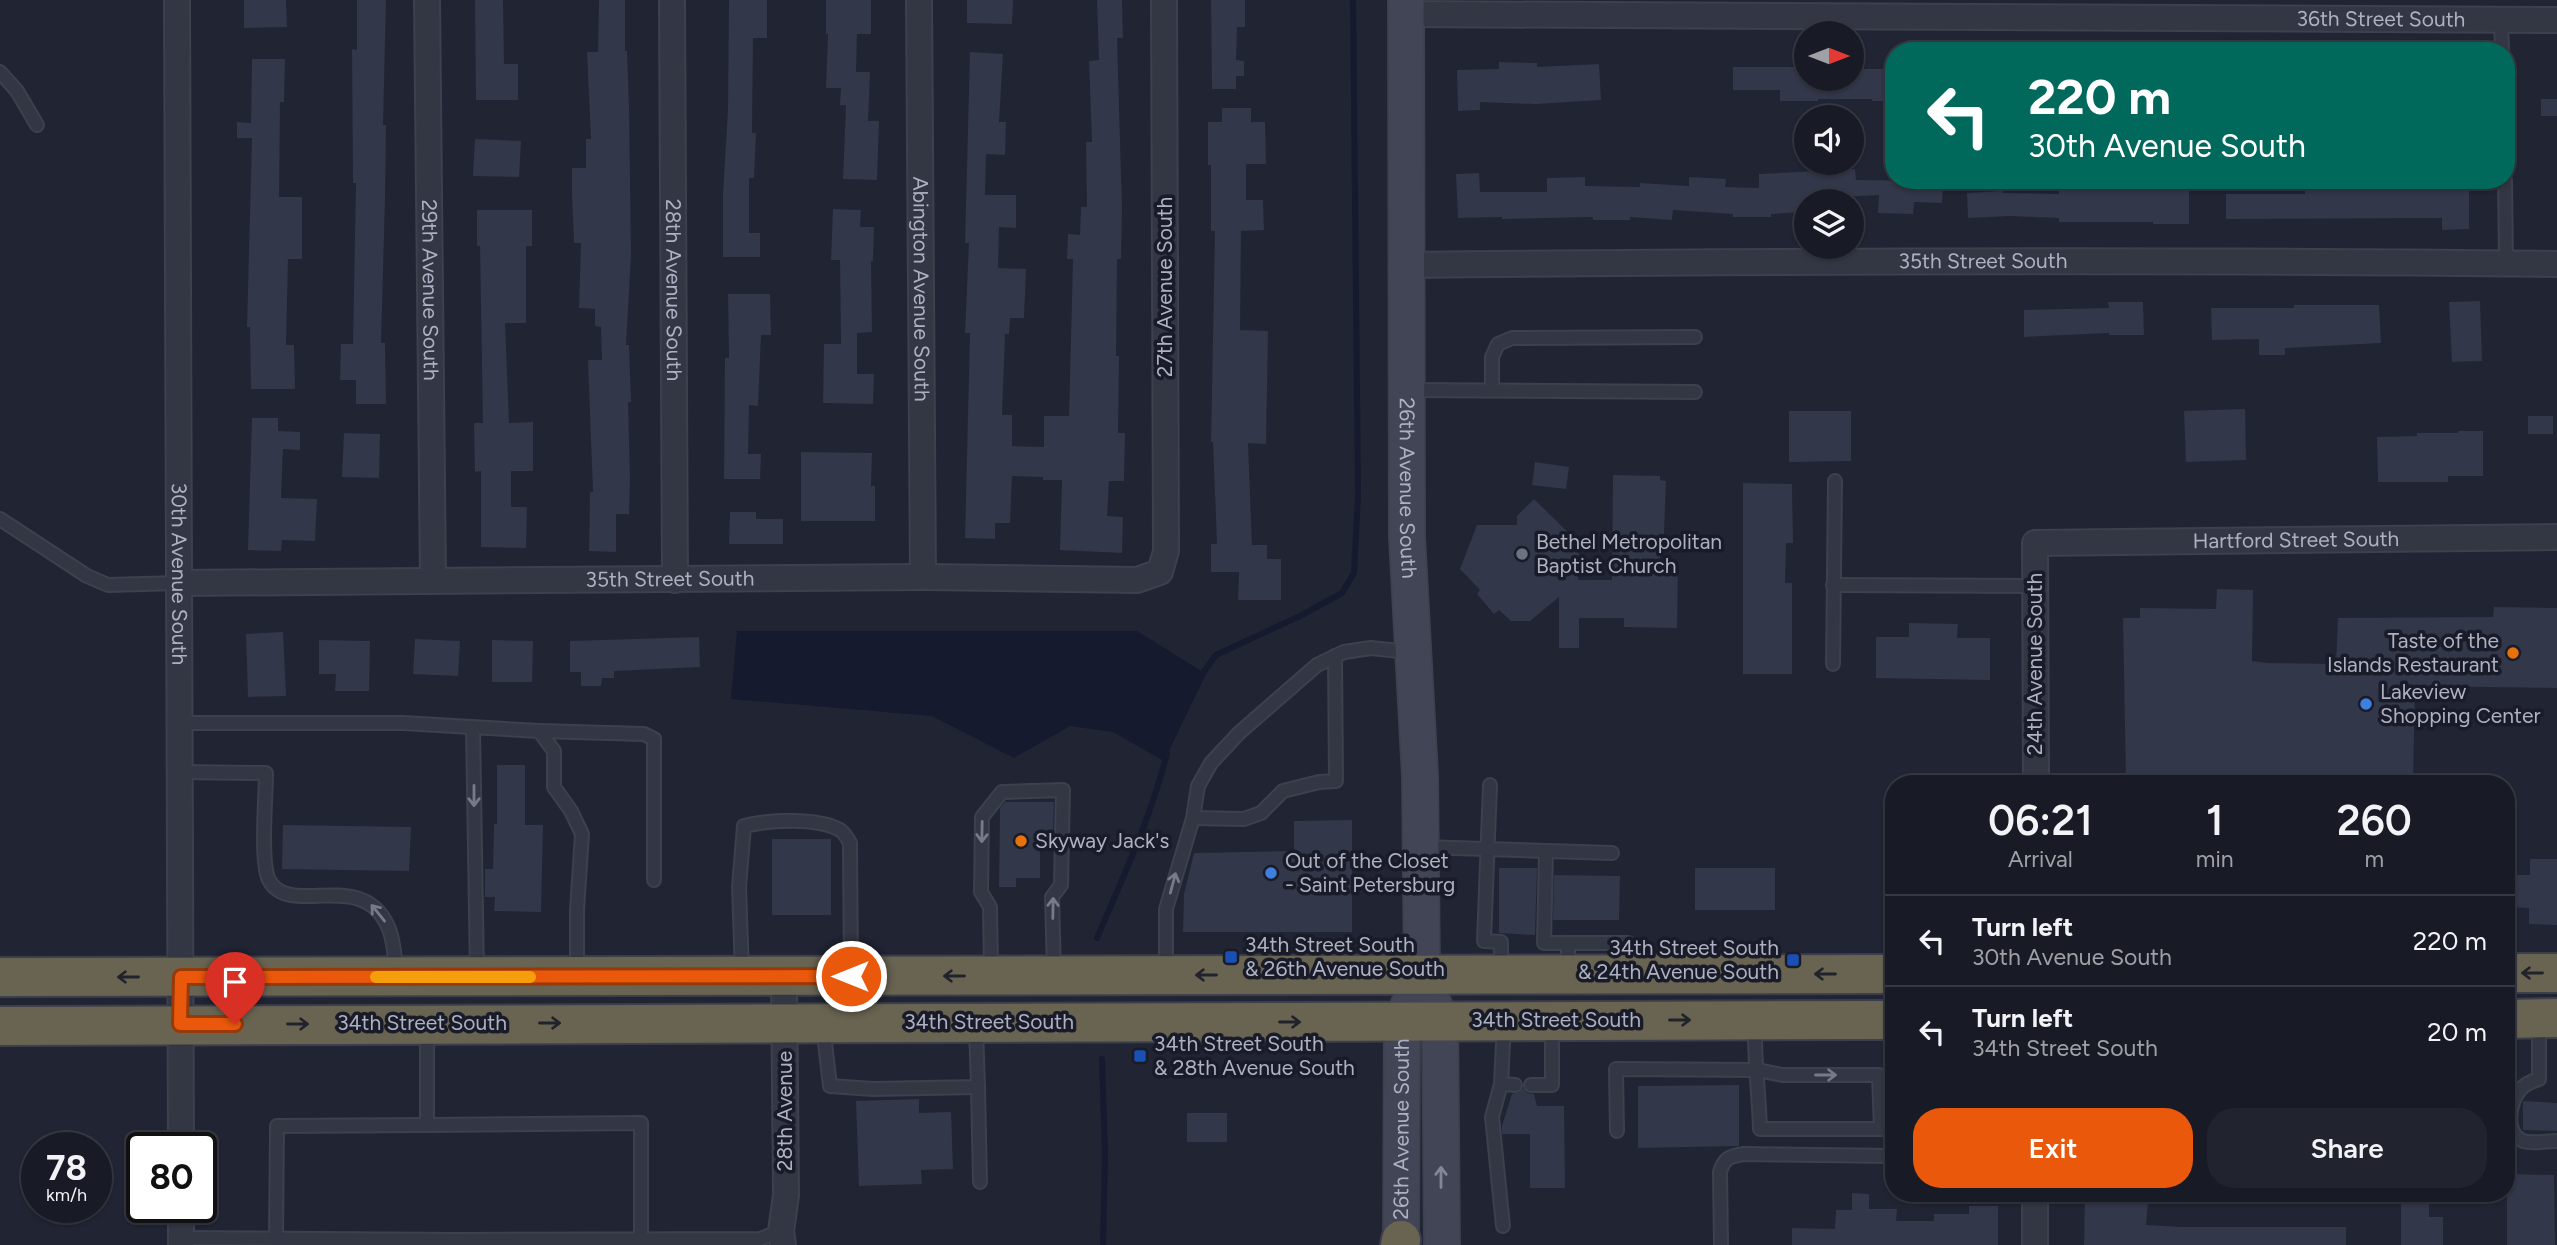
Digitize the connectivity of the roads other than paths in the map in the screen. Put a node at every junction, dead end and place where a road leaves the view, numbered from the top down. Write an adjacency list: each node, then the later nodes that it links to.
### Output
1 (177, 0): 28 (street, 30th Avenue South)
2 (428, 0): 26 (street, 29th Avenue South)
3 (671, 0): 27 (street, 28th Avenue South)
4 (919, 0): 25 (street, Abington Avenue South)
5 (1164, 0): 24 (street, 27th Avenue South)
6 (1406, 7): 7 (street, 36th Street South); 15 (street, 26th Avenue South)
7 (2501, 19): 8 (street, 36th Street South); 9 (lane)
8 (2557, 20)
9 (2502, 42)
10 (0, 72): 11 (lane)
11 (37, 125)
12 (2505, 189): 13 (lane)
13 (2506, 263): 14 (street, 35th Street South); 15 (street, 35th Street South)
14 (2557, 264)
15 (1407, 265): 17 (street, 26th Avenue South)
16 (1695, 337): 18 (lane)
17 (1407, 390): 18 (lane); 31 (street, 26th Avenue South)
18 (1492, 390): 19 (lane)
19 (1695, 392)
20 (1835, 481): 29 (lane)
21 (0, 519): 28 (lane)
22 (2557, 537): 23 (street, Hartford Street South)
23 (2035, 543): 30 (street, 24th Avenue South)
24 (1160, 572): 25 (street, 35th Street South)
25 (923, 577): 27 (street, 35th Street South)
26 (433, 580): 27 (street, 35th Street South); 28 (street, 35th Street South)
27 (676, 580)
28 (178, 583): 34 (street, 30th Avenue South)
29 (1833, 585): 30 (lane); 33 (lane)
30 (2035, 586): 38 (street, 24th Avenue South)
31 (1413, 652): 32 (lane); 41 (street, 26th Avenue South)
32 (1335, 656): 40 (lane); 40 (lane)
33 (1833, 664)
34 (179, 723): 35 (lane); 37 (street, 30th Avenue South)
35 (473, 728): 36 (lane); 62 (lane, one-way to 62)
36 (539, 731): 45 (lane); 63 (lane)
37 (180, 772): 60 (street, 30th Avenue South); 61 (lane, one-way to 37)
38 (2036, 775)
39 (1490, 785): 42 (lane)
40 (1193, 818): 51 (lane, one-way to 40)
41 (1421, 846): 42 (lane); 52 (street, 26th Avenue South)
42 (1486, 849): 43 (lane); 53 (lane)
43 (1545, 851): 44 (lane); 47 (lane)
44 (1612, 853)
45 (654, 880)
46 (1628, 943): 47 (lane)
47 (1568, 959): 50 (highway, one-way to 47); 53 (highway)
48 (2515, 973): 49 (highway, one-way to 48)
49 (2557, 973)
50 (1885, 974)
51 (1166, 975): 52 (highway, one-way to 51); 58 (highway)
52 (1422, 975): 53 (highway); 65 (street, 26th Avenue South); 70 (street, 26th Avenue South)
53 (1501, 975)
54 (743, 976): 55 (highway); 56 (lane); 63 (highway)
55 (784, 976): 56 (highway); 71 (street, 28th Avenue)
56 (851, 976): 57 (highway, one-way to 56)
57 (991, 976): 58 (highway); 58 (lane, one-way to 57)
58 (1054, 976)
59 (0, 977): 60 (highway, one-way to 59)
60 (181, 977): 61 (highway); 75 (street, 30th Avenue South)
61 (397, 977): 62 (highway)
62 (477, 977): 63 (highway)
63 (576, 977)
64 (2534, 1019): 82 (lane)
65 (1440, 1020): 66 (highway, 34th Street South); 70 (highway, 34th Street South); 99 (street, 26th Avenue South, one-way to 65)
66 (1504, 1020): 67 (highway, 34th Street South); 78 (lane)
67 (1552, 1020): 68 (highway, 34th Street South, one-way to 68); 80 (lane)
68 (1755, 1020): 69 (highway, 34th Street South); 77 (lane)
69 (1885, 1020)
70 (1402, 1021): 73 (highway, 34th Street South, one-way to 70); 98 (street, 26th Avenue South)
71 (784, 1022): 72 (highway, 34th Street South); 74 (highway, 34th Street South, one-way to 71); 93 (street, 28th Avenue)
72 (823, 1022): 73 (highway, 34th Street South); 81 (lane)
73 (975, 1022): 81 (lane)
74 (427, 1023): 75 (highway, 34th Street South, one-way to 74); 83 (lane)
75 (180, 1024): 76 (highway, 34th Street South); 85 (street, 30th Avenue South)
76 (0, 1026)
77 (1758, 1070): 77 (lane, one-way to 77); 84 (lane)
78 (1501, 1084): 79 (lane); 92 (lane)
79 (1515, 1085)
80 (1531, 1085)
81 (978, 1087): 89 (lane)
82 (2515, 1099)
83 (427, 1125): 94 (lane); 95 (lane)
84 (1617, 1131)
85 (181, 1132)
86 (2515, 1136): 87 (lane)
87 (2557, 1141)
88 (1885, 1156): 100 (lane)
89 (980, 1182)
90 (2035, 1202): 101 (street)
91 (181, 1223): 96 (street)
92 (1503, 1226)
93 (782, 1238): 97 (lane)
94 (641, 1239): 95 (lane); 97 (lane)
95 (276, 1240): 96 (lane)
96 (181, 1241)
97 (689, 1242)
98 (1400, 1243)
99 (1442, 1245)
100 (1721, 1245)
101 (2035, 1245)

